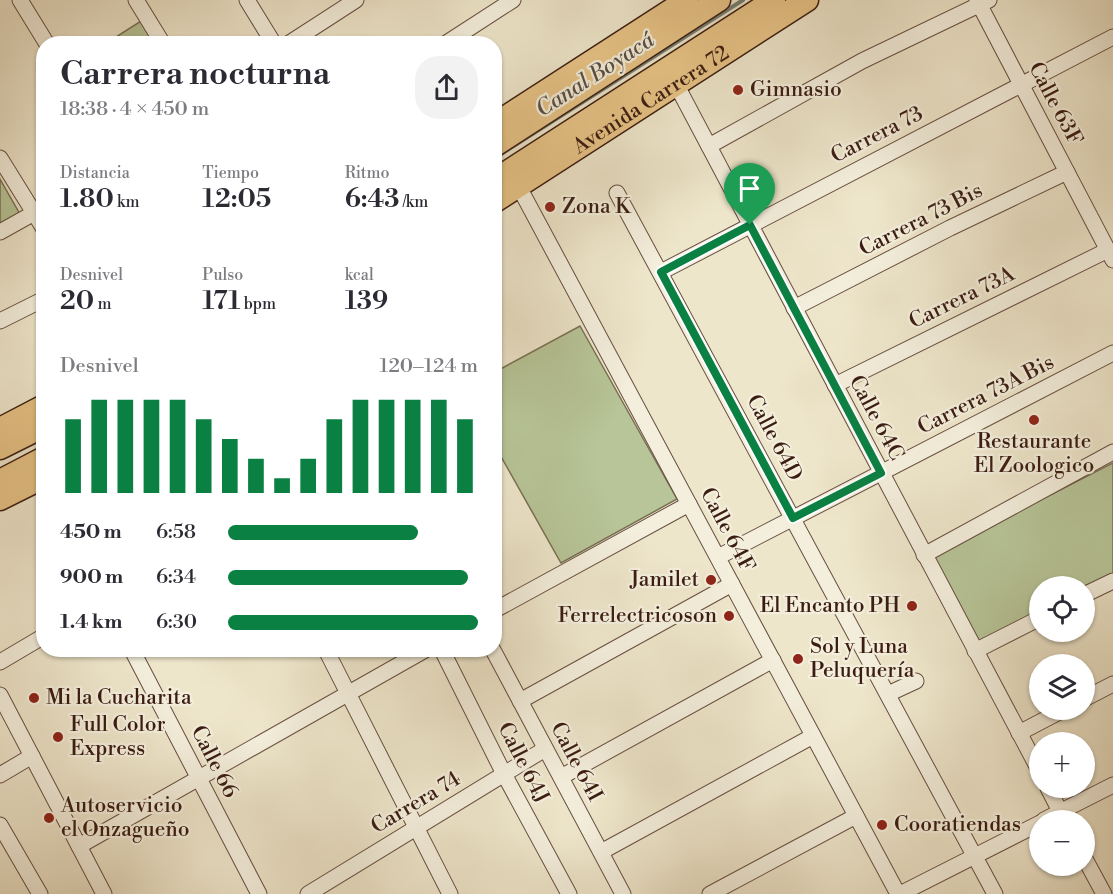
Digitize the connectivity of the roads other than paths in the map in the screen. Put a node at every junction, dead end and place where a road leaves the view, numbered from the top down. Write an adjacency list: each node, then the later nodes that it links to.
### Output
1 (20, 0): 12 (street)
2 (136, 0): 13 (street)
3 (247, 0): 14 (street)
4 (356, 0): 15 (street)
5 (513, 0): 16 (street)
6 (687, 0): 19 (highway)
7 (719, 0): 22 (highway)
8 (774, 0): 11 (highway, Avenida Carrera 72)
9 (807, 0): 18 (highway, Avenida Carrera 72)
10 (982, 2): 21 (street, Calle 63F); 25 (street)
11 (752, 14): 18 (highway); 28 (highway, Avenida Carrera 72)
12 (42, 36)
13 (158, 36)
14 (269, 36)
15 (300, 36)
16 (457, 36)
17 (1113, 37): 21 (street, Carrera 73)
18 (735, 46): 20 (highway, Avenida Carrera 72)
19 (560, 82): 22 (highway); 23 (highway)
20 (676, 84): 25 (street, Calle 64C); 29 (highway, Avenida Carrera 72)
21 (1021, 84): 27 (street, Calle 63F); 34 (street, Carrera 73)
22 (549, 111): 24 (highway)
23 (502, 119)
24 (502, 141)
25 (709, 146): 34 (street, Calle 64C)
26 (0, 158): 32 (street)
27 (1067, 172): 36 (street, Calle 63F); 39 (street, Carrera 73 Bis)
28 (502, 175)
29 (519, 187): 31 (highway, Avenida Carrera 72); 53 (street, Calle 64F)
30 (617, 193): 37 (street, Calle 64D)
31 (502, 197)
32 (34, 213): 33 (street); 35 (street)
33 (36, 216)
34 (750, 225): 37 (street, Carrera 73); 39 (street, Calle 64C)
35 (0, 232)
36 (1110, 255): 42 (street, Carrera 73A)
37 (661, 272): 54 (street, Calle 64D)
38 (36, 303): 40 (street)
39 (794, 308): 42 (street, Calle 64C)
40 (0, 321)
41 (1113, 353): 49 (street, Carrera 73A Bis)
42 (835, 385): 49 (street, Calle 64C)
43 (36, 410): 44 (highway)
44 (0, 429)
45 (36, 430): 46 (highway)
46 (0, 448)
47 (1113, 452): 55 (street)
48 (36, 462): 50 (highway)
49 (881, 473): 54 (street, Carrera 73A Bis); 55 (street, Calle 64C)
50 (0, 481)
51 (36, 481): 52 (highway)
52 (0, 499)
53 (689, 504): 56 (street, Calle 64F); 60 (street)
54 (793, 518): 56 (street, Carrera 73A Bis); 75 (street, Calle 64D)
55 (924, 555): 63 (street, Calle 64C)
56 (718, 557): 58 (street, Calle 64F)
57 (1113, 581): 59 (street)
58 (732, 584): 69 (street, Calle 64F); 77 (street)
59 (1095, 590)
60 (502, 606)
61 (1029, 624): 63 (street)
62 (36, 641): 70 (street)
63 (975, 651): 79 (street, Calle 64C)
64 (136, 657): 87 (street, Calle 66)
65 (330, 657): 73 (street)
66 (412, 657): 73 (street)
67 (446, 657): 84 (street, Calle 64J)
68 (497, 657): 77 (street, Calle 64I)
69 (773, 660): 80 (street, Calle 64F); 86 (street)
70 (0, 662)
71 (916, 681): 75 (street)
72 (1113, 684): 74 (street)
73 (348, 692): 87 (street); 92 (street)
74 (1095, 693)
75 (888, 694): 96 (street, Calle 64D)
76 (0, 695): 83 (street)
77 (520, 701): 81 (street, Calle 64I)
78 (1043, 720): 79 (street)
79 (1018, 733): 82 (street, Calle 64C)
80 (813, 736): 90 (street, Calle 64F); 95 (street)
81 (545, 749): 84 (street, Carrera 74); 86 (street, Calle 64I)
82 (1029, 752)
83 (32, 756): 85 (street); 94 (street)
84 (504, 774): 92 (street, Carrera 74); 103 (street, Calle 64J)
85 (0, 775)
86 (561, 777): 95 (street, Calle 64I)
87 (199, 778): 94 (street); 100 (street, Calle 66)
88 (1113, 785): 89 (street)
89 (1073, 810)
90 (856, 816): 105 (street); 106 (street, Calle 64F)
91 (0, 825): 98 (street)
92 (417, 827): 101 (street, Carrera 74); 102 (street)
93 (1029, 828): 96 (street)
94 (79, 846): 99 (street)
95 (601, 852): 104 (street, Calle 64I)
96 (974, 856): 106 (street); 107 (street, Calle 64D)
97 (1094, 876): 108 (street)
98 (40, 894)
99 (104, 894)
100 (259, 894)
101 (308, 894)
102 (450, 894)
103 (569, 894)
104 (622, 894)
105 (710, 894)
106 (899, 894)
107 (995, 894)
108 (1104, 894)

